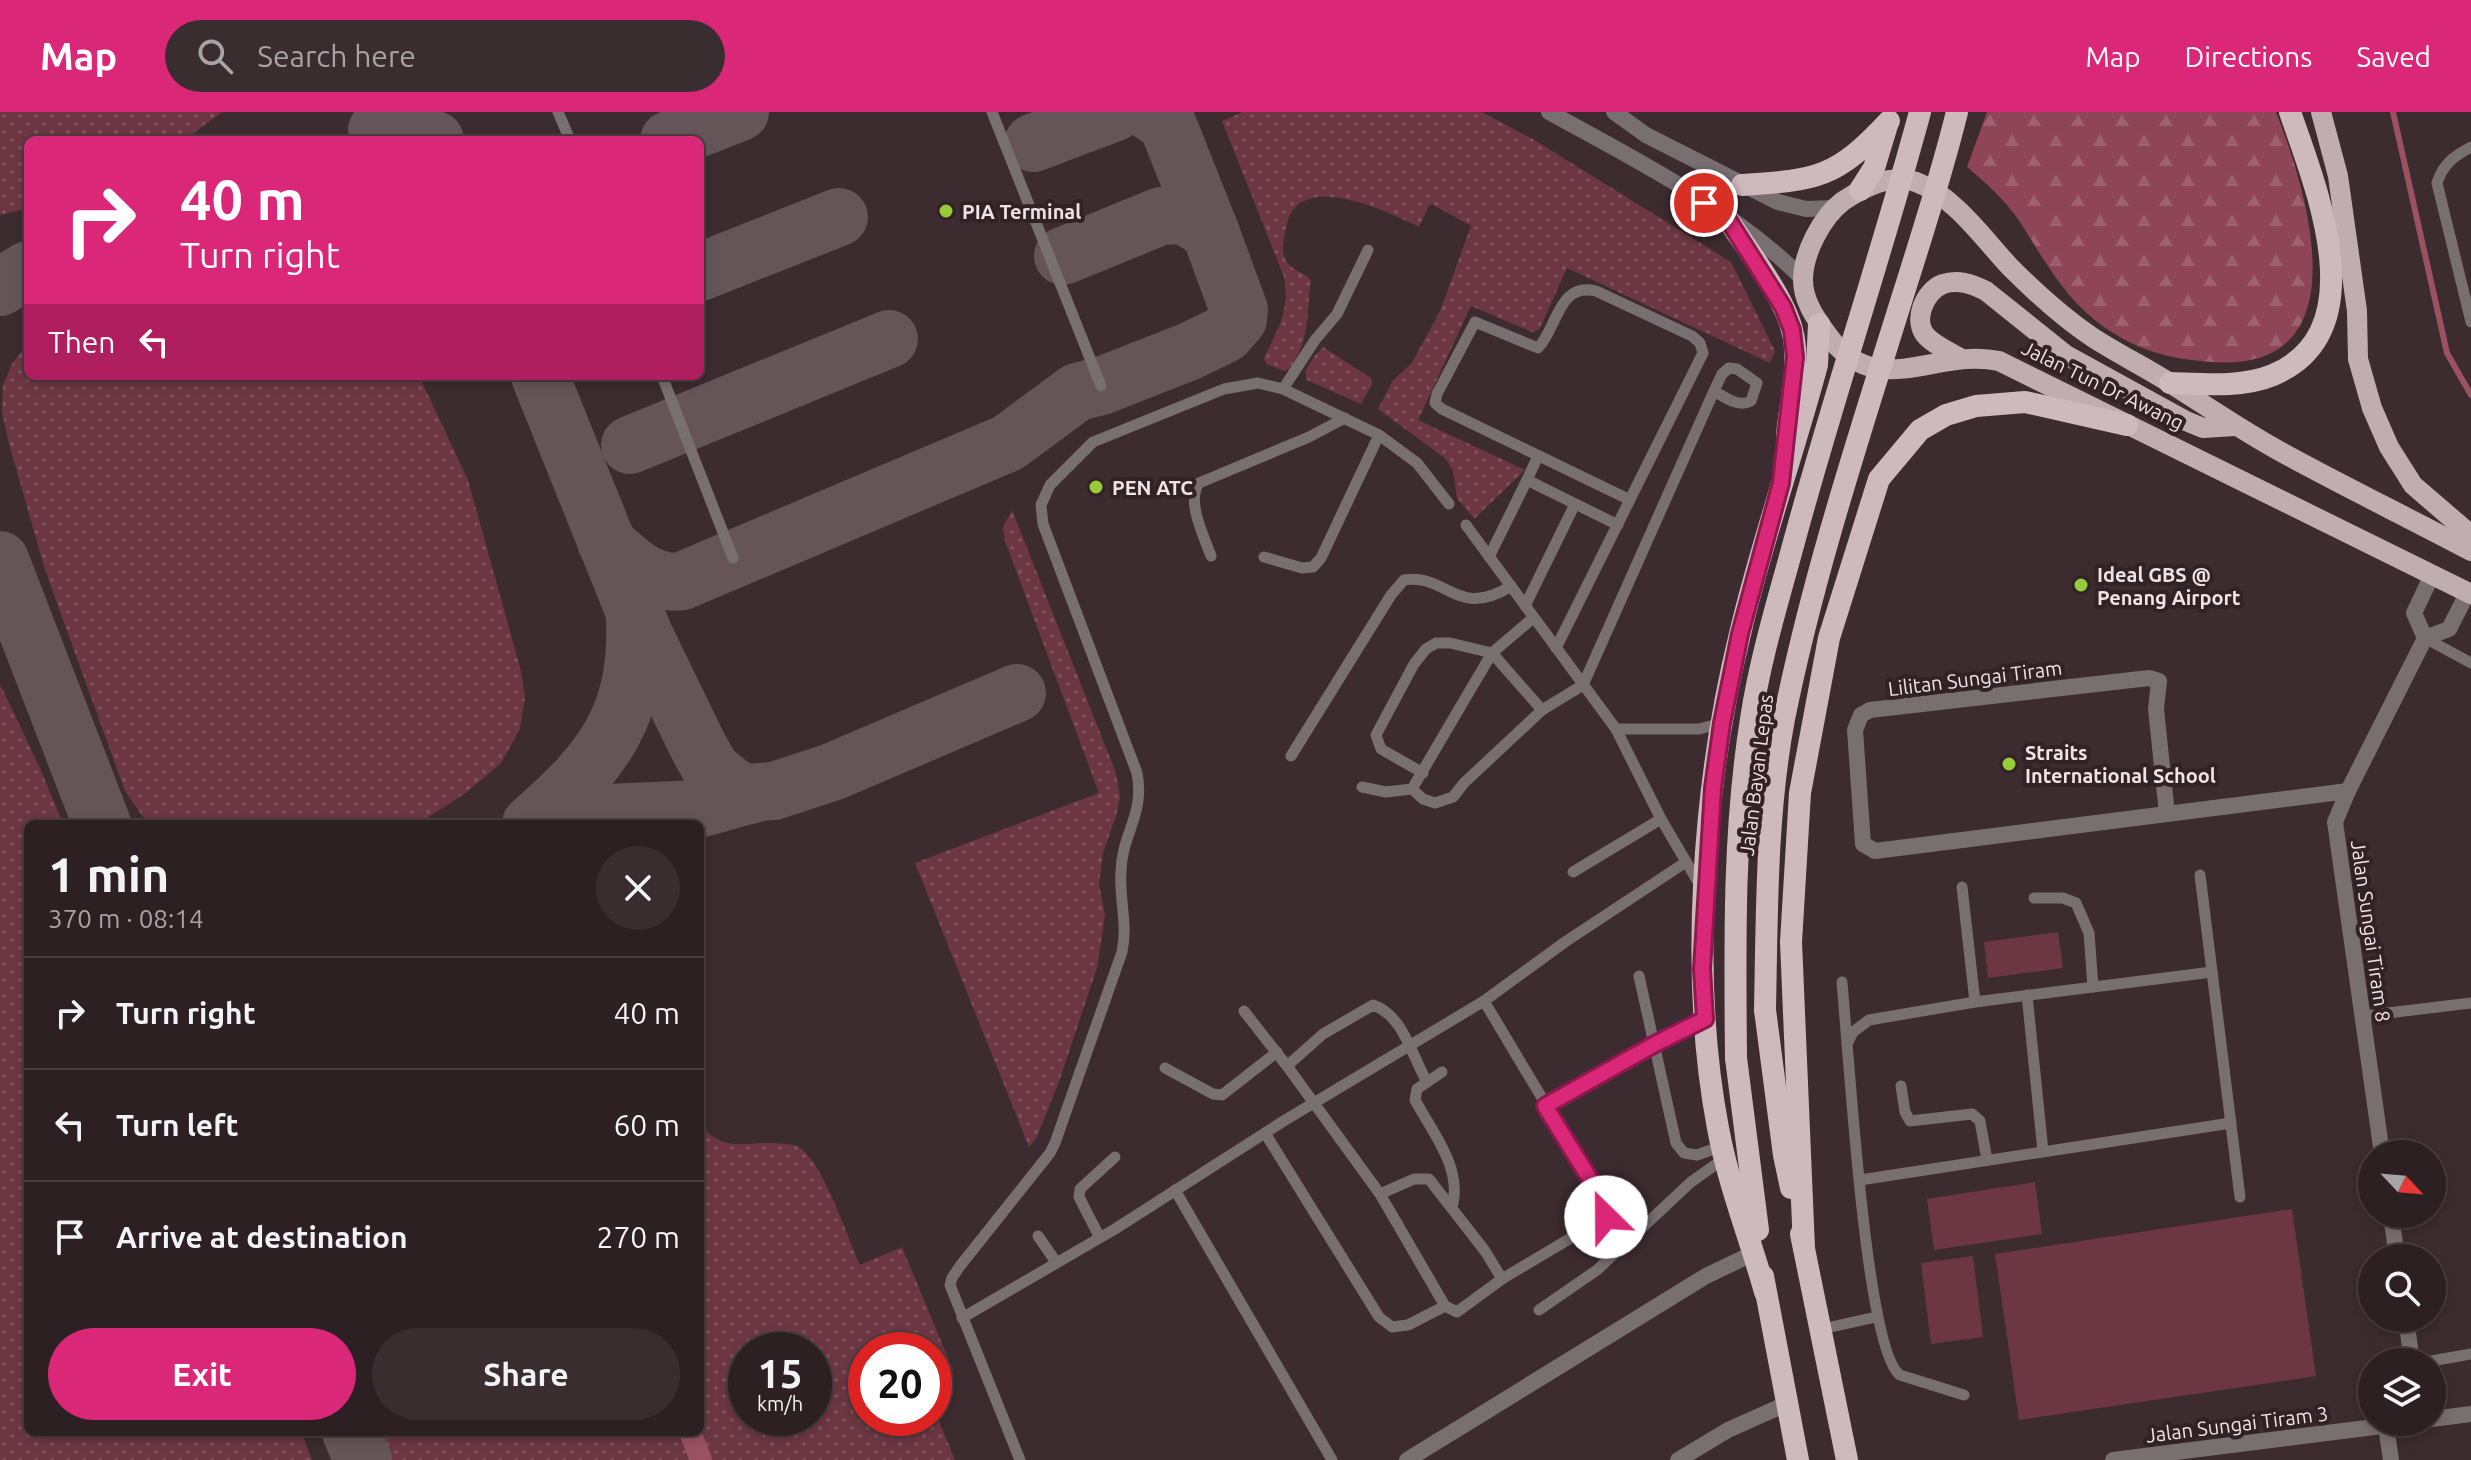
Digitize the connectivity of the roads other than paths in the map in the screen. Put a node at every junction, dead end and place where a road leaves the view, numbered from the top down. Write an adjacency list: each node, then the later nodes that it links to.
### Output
1 (558, 112): 11 (lane)
2 (992, 112): 25 (lane)
3 (1549, 112): 17 (street)
4 (1614, 112): 14 (street)
5 (1920, 112): 112 (highway, Jalan Bayan Lepas, bridge)
6 (1957, 112): 13 (highway, Jalan Bayan Lepas, bridge)
7 (1966, 112): 13 (highway, bridge)
8 (2290, 112): 24 (highway)
9 (2321, 112): 40 (main road)
10 (1890, 116): 14 (highway); 15 (highway)
11 (568, 136)
12 (2471, 147): 20 (lane)
13 (1944, 168): 108 (highway, Jalan Bayan Lepas, bridge)
14 (1742, 185): 16 (street)
15 (1860, 190): 16 (main road, Jalan Tun Dr Awang); 24 (main road, Jalan Tun Dr Awang)
16 (1834, 208): 19 (main road, Jalan Tun Dr Awang)
17 (1727, 218): 19 (street); 34 (highway)
18 (1368, 250): 26 (lane)
19 (1803, 279): 21 (main road, Jalan Tun Dr Awang)
20 (2470, 318)
21 (1819, 324): 22 (main road, Jalan Tun Dr Awang); 34 (highway)
22 (1960, 358): 29 (main road, Jalan Tun Dr Awang); 30 (main road)
23 (664, 380): 45 (lane)
24 (2170, 383): 30 (main road, Jalan Tun Dr Awang)
25 (1101, 386)
26 (1283, 389): 28 (lane); 116 (lane)
27 (1714, 391): 55 (lane)
28 (1345, 418): 31 (lane); 42 (lane)
29 (2127, 425): 46 (main road, Jalan Tun Dr Awang); 108 (highway)
30 (2235, 426): 41 (main road, Jalan Tun Dr Awang)
31 (1379, 435): 36 (lane); 43 (lane)
32 (1538, 456): 33 (lane); 35 (lane); 35 (lane)
33 (1527, 480): 37 (lane); 44 (lane)
34 (1781, 483): 57 (highway)
35 (1630, 500): 39 (lane)
36 (1449, 504)
37 (1575, 504): 39 (lane); 49 (lane)
38 (1466, 525): 44 (lane)
39 (1618, 525): 52 (lane)
40 (2471, 535)
41 (2471, 551)
42 (1211, 556)
43 (1264, 557)
44 (1489, 557): 47 (lane)
45 (733, 558)
46 (2432, 575): 48 (main road, Jalan Tun Dr Awang); 51 (street)
47 (1511, 586): 49 (lane); 59 (lane)
48 (2470, 593): 51 (street, Jalan Sungai Tiram 8)
49 (1525, 606): 50 (lane)
50 (1533, 618): 52 (lane); 53 (lane)
51 (2425, 638): 54 (lane); 63 (street, Jalan Sungai Tiram 8)
52 (1556, 648): 55 (lane)
53 (1492, 653): 56 (lane); 60 (lane); 60 (lane)
54 (2471, 663)
55 (1583, 685): 56 (lane); 58 (lane)
56 (1542, 710): 62 (lane)
57 (1722, 723): 58 (lane); 70 (highway)
58 (1616, 729): 65 (lane)
59 (1291, 756)
60 (1423, 773): 62 (lane)
61 (1362, 787): 62 (lane)
62 (1412, 789)
63 (2348, 791): 64 (street, Lilitan Sungai Tiram); 81 (street, Jalan Sungai Tiram 8)
64 (2167, 814): 64 (street, Lilitan Sungai Tiram)
65 (1661, 819): 66 (lane); 67 (lane)
66 (1686, 862): 70 (lane); 77 (lane)
67 (1573, 872)
68 (2200, 875): 72 (lane)
69 (1962, 887): 78 (lane)
70 (1705, 894): 82 (highway)
71 (2034, 898): 75 (lane)
72 (2212, 972): 75 (lane); 94 (lane)
73 (1639, 976): 83 (lane)
74 (1842, 982): 84 (lane)
75 (2093, 987): 76 (lane)
76 (2027, 995): 78 (lane); 97 (lane)
77 (1484, 1001): 85 (lane); 93 (lane)
78 (1975, 1002): 84 (lane)
79 (2471, 1003): 81 (lane)
80 (1244, 1011): 86 (lane)
81 (2363, 1016): 96 (street, Jalan Sungai Tiram 8)
82 (1705, 1019): 83 (lane); 98 (highway)
83 (1655, 1044): 93 (lane); 98 (lane)
84 (1847, 1044): 101 (lane)
85 (1407, 1045): 87 (lane); 90 (lane); 92 (lane)
86 (1277, 1052): 87 (lane); 88 (lane)
87 (1287, 1066): 92 (lane)
88 (1165, 1068)
89 (1442, 1072): 90 (lane)
90 (1427, 1082): 105 (lane)
91 (1901, 1086): 100 (lane)
92 (1314, 1104): 95 (lane); 103 (lane)
93 (1545, 1106): 111 (lane)
94 (2231, 1123): 97 (lane); 104 (lane)
95 (1265, 1133): 102 (lane); 113 (lane)
96 (2380, 1140)
97 (2043, 1151): 100 (lane)
98 (1724, 1152): 109 (highway); 114 (lane)
99 (1115, 1157): 107 (lane)
100 (1987, 1160): 101 (lane)
101 (1860, 1180): 115 (lane)
102 (1175, 1190): 107 (lane); 127 (lane)
103 (1380, 1194): 105 (lane); 113 (lane)
104 (2240, 1197)
105 (1452, 1207): 111 (lane)
106 (1038, 1236): 110 (lane)
107 (1099, 1236): 110 (lane)
108 (1804, 1248): 117 (highway, Jalan Bayan Lepas)
109 (1754, 1253): 112 (highway); 128 (street)
110 (1056, 1262): 116 (lane)
111 (1502, 1279): 113 (lane)
112 (1765, 1292): 121 (highway, Jalan Bayan Lepas)
113 (1445, 1306)
114 (1539, 1310)
115 (1876, 1317): 117 (lane); 120 (lane)
116 (962, 1318): 126 (lane)
117 (1822, 1329): 131 (highway, Jalan Bayan Lepas)
118 (2471, 1354): 119 (lane)
119 (2446, 1358)
120 (1964, 1395)
121 (1786, 1404): 129 (street); 130 (highway, Jalan Bayan Lepas)
122 (2471, 1414): 123 (street)
123 (2446, 1417)
124 (2358, 1429): 132 (street, Jalan Sungai Tiram 3)
125 (2387, 1436): 133 (street)
126 (1020, 1460)
127 (1332, 1460)
128 (1407, 1460)
129 (1678, 1460)
130 (1798, 1460)
131 (1847, 1460)
132 (2113, 1460)
133 (2391, 1460)

